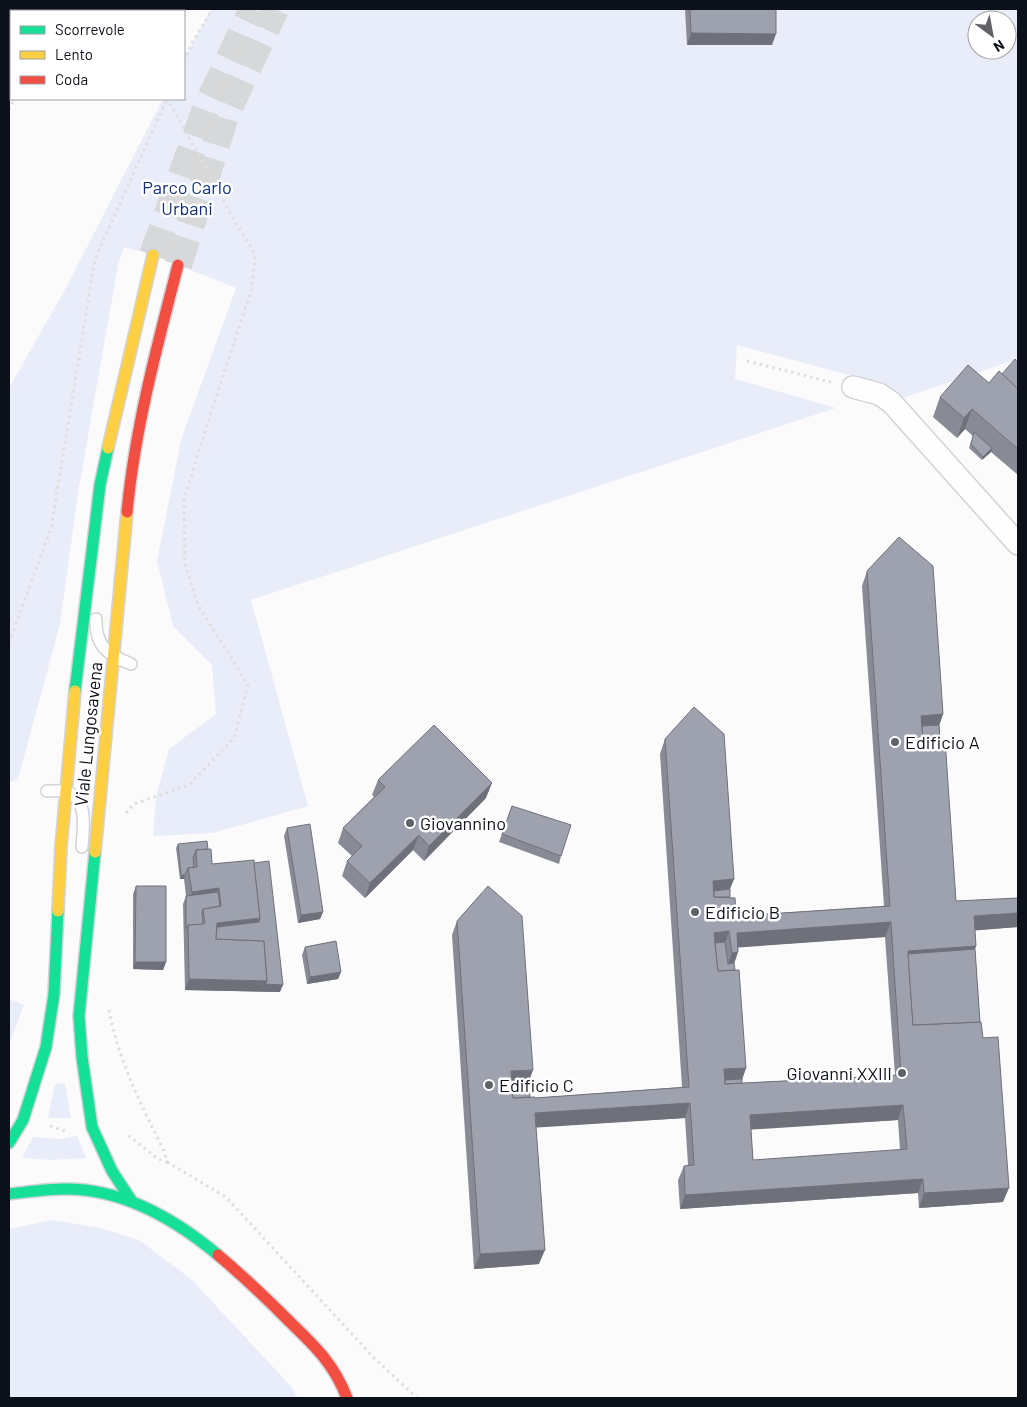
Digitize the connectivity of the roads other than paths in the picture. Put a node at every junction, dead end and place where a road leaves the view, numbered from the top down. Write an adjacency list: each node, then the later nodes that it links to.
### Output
1 (154, 255): 4 (main road, Viale Lungosavena)
2 (178, 265): 6 (main road, Viale Lungosavena)
3 (853, 387): 5 (street)
4 (108, 453): 6 (lane); 9 (main road, Viale Lungosavena)
5 (1018, 544)
6 (114, 657): 7 (lane); 12 (main road, Viale Lungosavena)
7 (131, 664)
8 (47, 791): 9 (lane)
9 (66, 792): 10 (lane); 13 (main road, Viale Lungosavena)
10 (80, 862)
11 (76, 928): 12 (lane)
12 (85, 952): 15 (main road, Viale Lungosavena)
13 (9, 1143)
14 (9, 1194): 15 (main road)
15 (132, 1200): 16 (main road)
16 (352, 1396)

